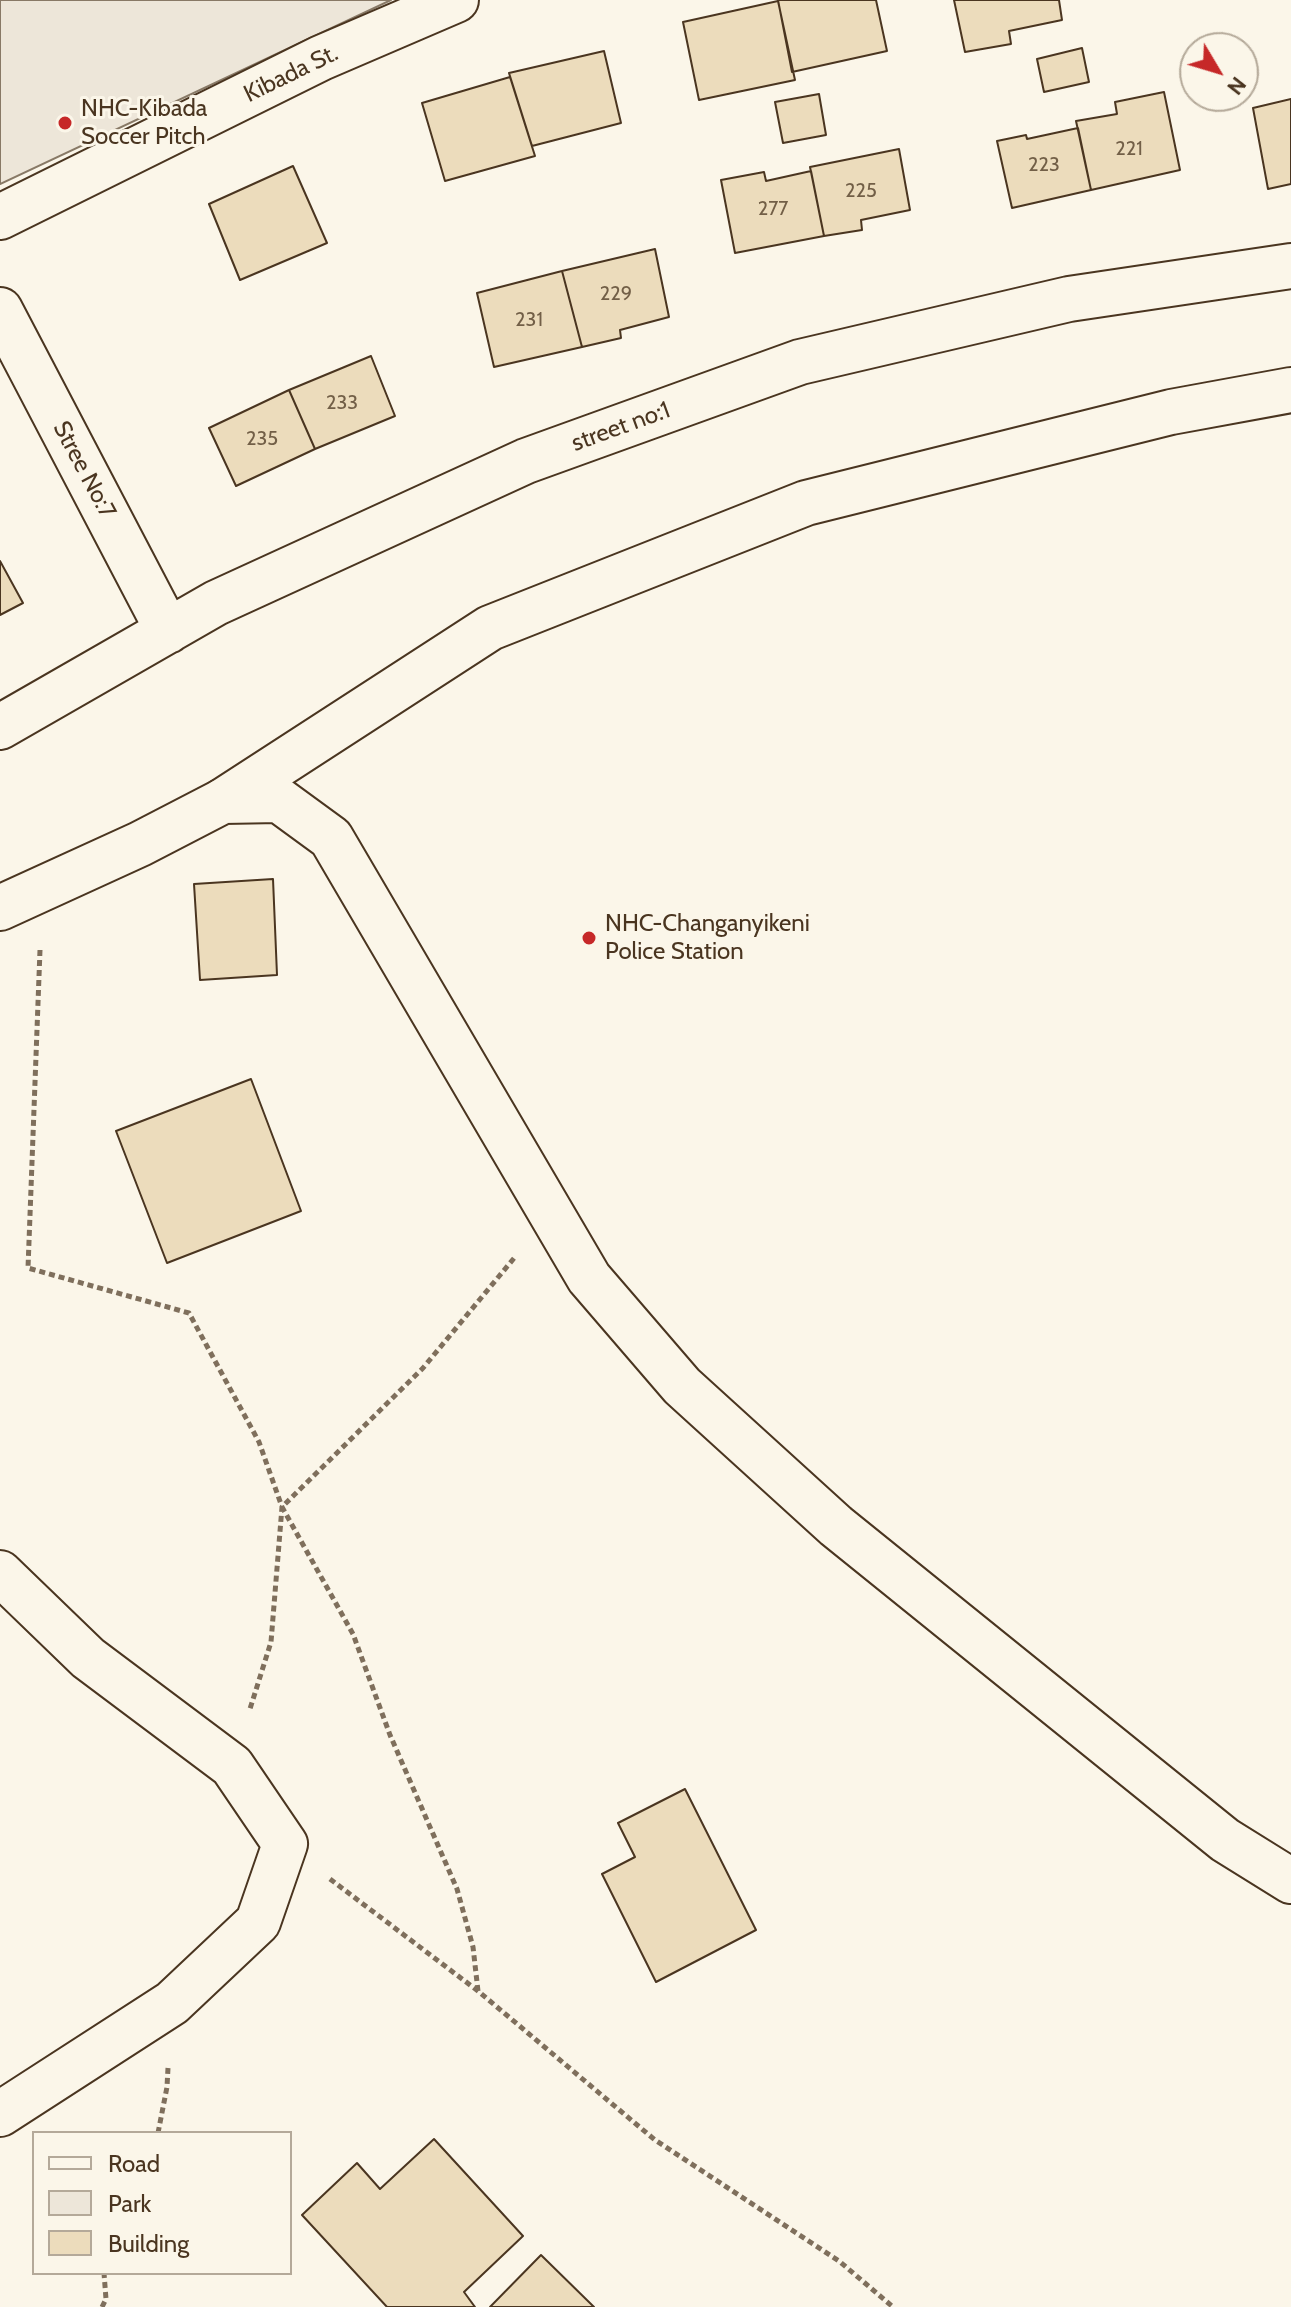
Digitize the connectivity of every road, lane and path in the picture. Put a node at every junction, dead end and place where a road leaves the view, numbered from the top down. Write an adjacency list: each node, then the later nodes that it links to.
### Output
1 (456, 0): 2 (street, Kibada St.)
2 (0, 217)
3 (1291, 266): 6 (street, street no:1)
4 (0, 310): 6 (street, Stree No:7)
5 (1291, 390): 8 (street)
6 (168, 631): 7 (street, street no:1)
7 (0, 727)
8 (223, 801): 9 (street); 11 (street)
9 (0, 908)
10 (40, 946): 12 (path)
11 (552, 1213): 12 (path); 16 (street)
12 (282, 1507): 14 (path); 17 (path)
13 (0, 1573): 14 (street)
14 (232, 1766): 15 (street)
15 (285, 1844): 17 (path); 18 (street)
16 (1291, 1881)
17 (478, 1991): 21 (path)
18 (0, 2114)
19 (104, 2275): 20 (path)
20 (102, 2307)
21 (893, 2307)

